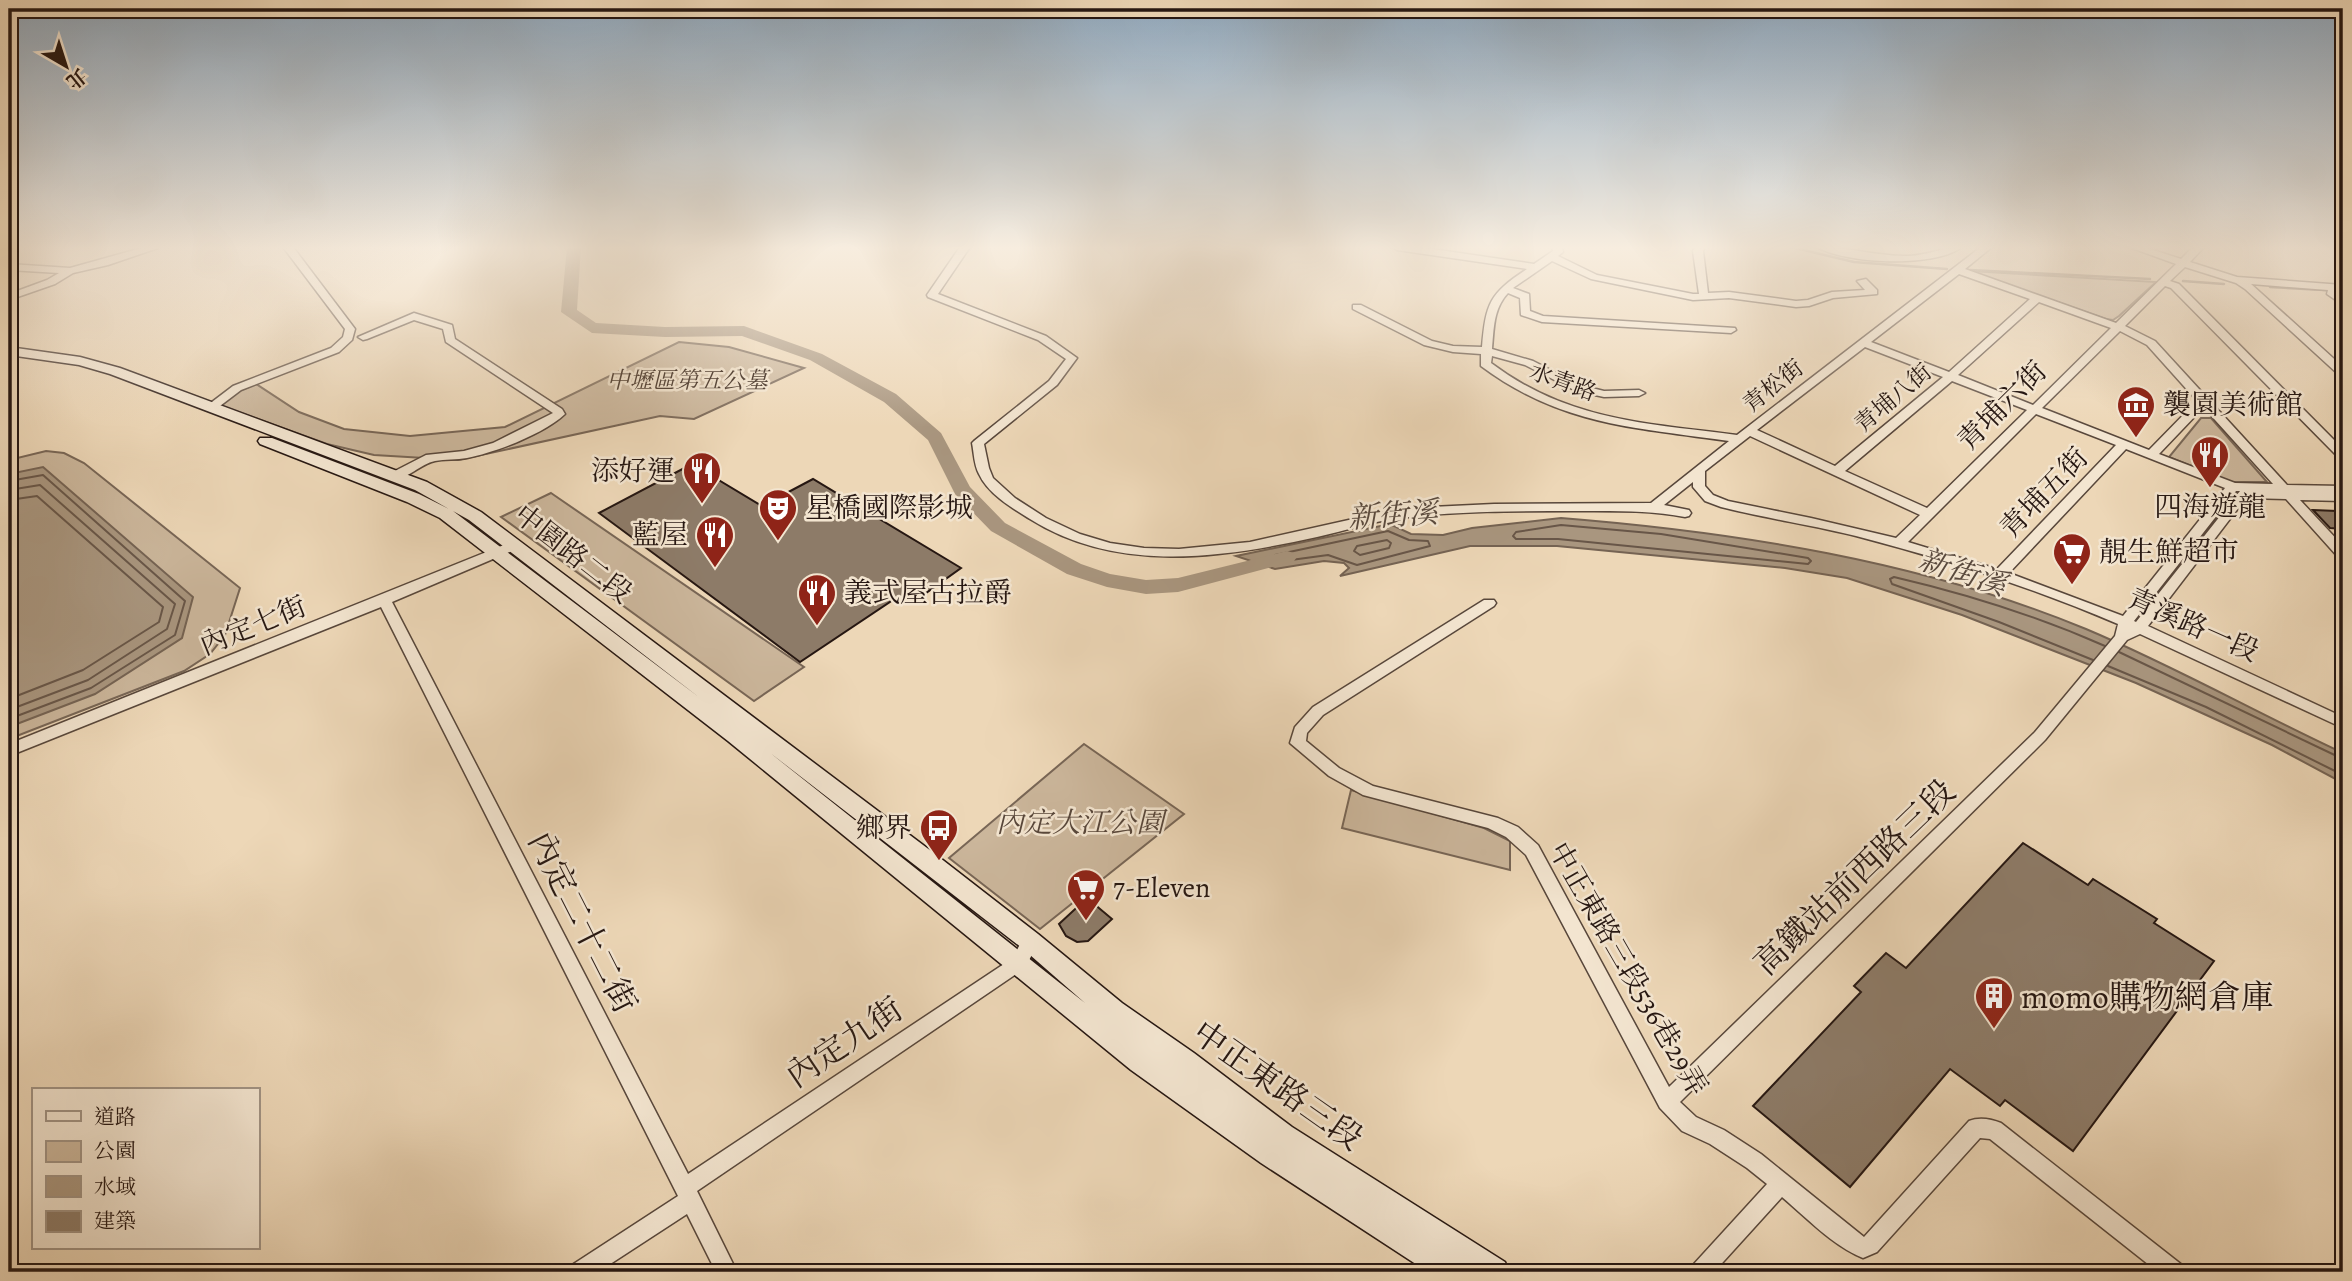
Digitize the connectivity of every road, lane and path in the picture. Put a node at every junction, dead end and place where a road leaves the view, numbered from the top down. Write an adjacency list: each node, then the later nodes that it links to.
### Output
1 (333, 307): 24 (street)
2 (962, 307): 36 (street)
3 (1357, 307): 17 (street)
4 (1492, 307): 17 (street)
5 (1525, 307): 13 (street)
6 (1909, 307): 15 (street, 青松街)
7 (2027, 307): 20 (street, 青埔八街)
8 (2062, 307): 12 (street)
9 (2140, 307): 12 (street, 青埔六街)
10 (2196, 307): 27 (street)
11 (2271, 307): 19 (street)
12 (2119, 327): 22 (street); 23 (street, 青埔六街)
13 (1731, 330)
14 (363, 337): 31 (street)
15 (1863, 342): 20 (street); 25 (street, 青松街)
16 (9, 351): 24 (main road, 中園路二段)
17 (1487, 351): 21 (street); 25 (street, 水青路)
18 (9, 359): 24 (main road, 中園路二段)
19 (2343, 373)
20 (1951, 377): 23 (street); 30 (street, 青埔八街)
21 (1639, 393)
22 (2207, 407): 28 (street); 34 (street)
23 (2033, 409): 26 (street); 38 (street, 青埔六街)
24 (206, 411): 31 (main road, 中園路二段); 40 (main road, 中園路二段)
25 (1744, 435): 29 (street, 青松街); 30 (street, 水青路)
26 (2123, 445): 28 (street); 42 (street, 青埔五街)
27 (2343, 455)
28 (2151, 456): 32 (street)
29 (1699, 471): 36 (street, 青松街); 39 (street, 青溪路一段)
30 (1836, 472): 38 (street, 水青路)
31 (395, 476): 40 (main road, 中園路二段)
32 (2233, 487): 34 (street); 45 (street)
33 (2343, 490): 34 (street)
34 (2286, 491): 35 (street); 41 (street); 45 (street)
35 (2343, 497)
36 (1654, 508): 37 (street)
37 (1685, 513)
38 (1929, 514): 39 (street, 青埔六街)
39 (1900, 542): 42 (street, 青溪路一段)
40 (506, 550): 43 (street, 內定七街); 48 (main road, 中園路二段)
41 (2343, 554)
42 (2000, 574): 45 (street, 青溪路一段)
43 (384, 600): 47 (street, 內定七街); 51 (street, 內定二十二街)
44 (1489, 603): 49 (street, 中正東路三段536巷29弄)
45 (2128, 630): 46 (street, 青溪路一段); 49 (street, 高鐵站前西路三段)
46 (2343, 723)
47 (9, 750)
48 (1025, 952): 51 (street, 內定九街); 54 (main road); 55 (main road, 中正東路三段)
49 (1667, 1102): 50 (street, 中正東路三段536巷29弄)
50 (1781, 1184): 56 (street); 57 (street, 中正東路三段536巷29弄)
51 (687, 1194): 52 (street, 內定九街); 53 (street, 內定二十二街)
52 (579, 1272)
53 (727, 1272)
54 (1454, 1272)
55 (1494, 1272)
56 (1700, 1272)
57 (2175, 1272)

